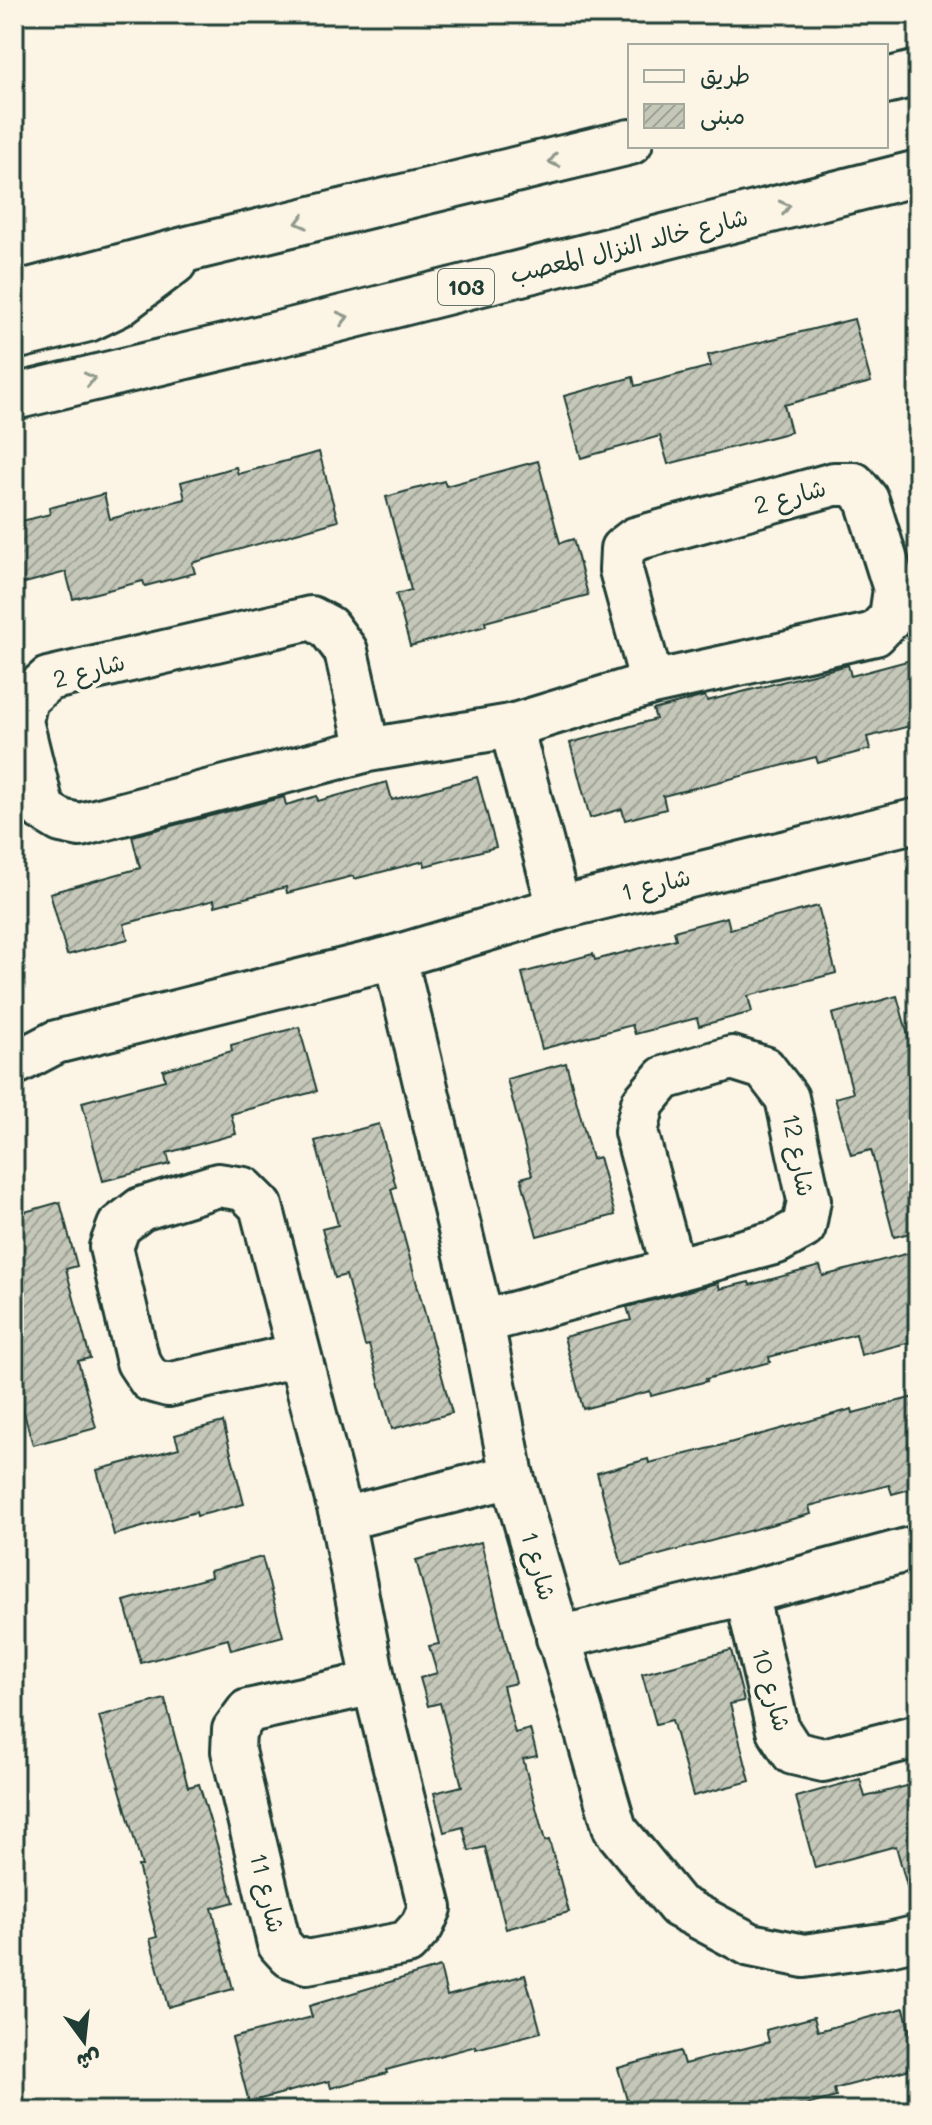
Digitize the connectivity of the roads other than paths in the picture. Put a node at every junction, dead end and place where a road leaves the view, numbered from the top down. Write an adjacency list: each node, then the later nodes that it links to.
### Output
1 (918, 73): 2 (main road)
2 (888, 80)
3 (628, 142): 5 (main road, one-way to 5)
4 (918, 173): 9 (main road, شارع خالد النزال المعصب / 103, one-way to 4)
5 (192, 248): 6 (main road); 7 (main road); 8 (main road)
6 (14, 262)
7 (14, 295)
8 (14, 337)
9 (14, 397)
10 (652, 683): 10 (street, شارع 2); 11 (street, شارع 2)
11 (511, 726): 12 (street, شارع 2); 14 (street)
12 (368, 750): 12 (street, شارع 2)
13 (918, 820): 14 (street, شارع 1)
14 (559, 908): 15 (street, شارع 1)
15 (395, 957): 17 (street, شارع 1); 20 (street, شارع 1)
16 (14, 1034): 17 (street, شارع 1)
17 (56, 1042): 18 (street, شارع 1)
18 (14, 1064)
19 (673, 1268): 19 (street, شارع 12); 20 (street, شارع 12)
20 (482, 1322): 22 (street, شارع 1)
21 (298, 1355): 21 (street, شارع 11); 23 (street, شارع 11)
22 (512, 1476): 23 (street); 26 (street, شارع 1)
23 (342, 1519): 27 (street, شارع 11)
24 (918, 1547): 25 (street)
25 (746, 1593): 26 (street); 28 (street, شارع 10)
26 (558, 1638): 29 (street, شارع 1)
27 (374, 1683): 27 (street, شارع 11)
28 (918, 1736)
29 (918, 1937)

